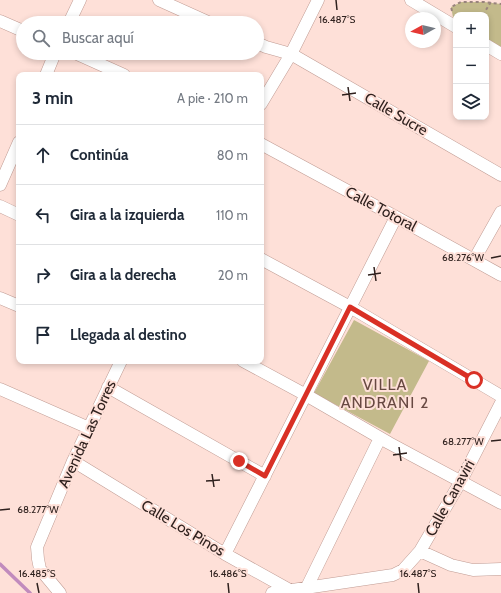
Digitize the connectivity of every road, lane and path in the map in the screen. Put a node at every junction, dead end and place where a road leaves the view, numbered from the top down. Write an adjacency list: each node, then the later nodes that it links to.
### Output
1 (80, 0): 9 (street)
2 (159, 0): 10 (street)
3 (318, 0): 17 (street)
4 (411, 0): 13 (street)
5 (492, 0): 6 (path)
6 (490, 3): 7 (path); 8 (path); 11 (path)
7 (501, 4)
8 (485, 12)
9 (72, 16)
10 (194, 16)
11 (453, 17)
12 (0, 21): 14 (street)
13 (453, 21)
14 (16, 28)
15 (264, 46): 17 (street, Calle Sucre)
16 (489, 47): 18 (street)
17 (291, 54): 23 (street); 26 (street, Calle Sucre)
18 (501, 54)
19 (52, 60): 21 (street)
20 (91, 60): 22 (street)
21 (47, 72)
22 (117, 72)
23 (264, 99)
24 (264, 146): 31 (street, Calle Totoral)
25 (16, 149): 27 (street)
26 (501, 175)
27 (0, 185)
28 (0, 206): 30 (street)
29 (501, 212): 32 (street)
30 (16, 214)
31 (396, 217): 32 (street, Calle Totoral); 37 (street)
32 (474, 260): 34 (street, Calle Totoral)
33 (264, 261): 37 (street)
34 (501, 276)
35 (0, 298): 36 (street)
36 (16, 305)
37 (350, 307): 42 (street); 43 (street)
38 (120, 364): 40 (street, Avenida Las Torres)
39 (248, 364): 42 (street)
40 (108, 387): 45 (street, Avenida Las Torres); 48 (street)
41 (0, 389): 45 (street)
42 (306, 395): 46 (street); 48 (street)
43 (501, 396)
44 (501, 402): 49 (street, Calle Canaviri)
45 (89, 428): 47 (street, Avenida Las Torres)
46 (380, 438): 49 (street); 54 (street)
47 (73, 461): 52 (street, Calle Los Pinos); 56 (street, Avenida Las Torres)
48 (265, 476): 52 (street)
49 (461, 481): 50 (street); 51 (street, Calle Canaviri)
50 (501, 503)
51 (420, 551): 53 (street); 54 (street, Calle Canaviri)
52 (225, 554): 55 (street, Calle Los Pinos)
53 (501, 569)
54 (307, 587): 55 (street, Calle Canaviri)
55 (293, 592): 57 (street, Calle Canaviri)
56 (60, 593)
57 (272, 593)

